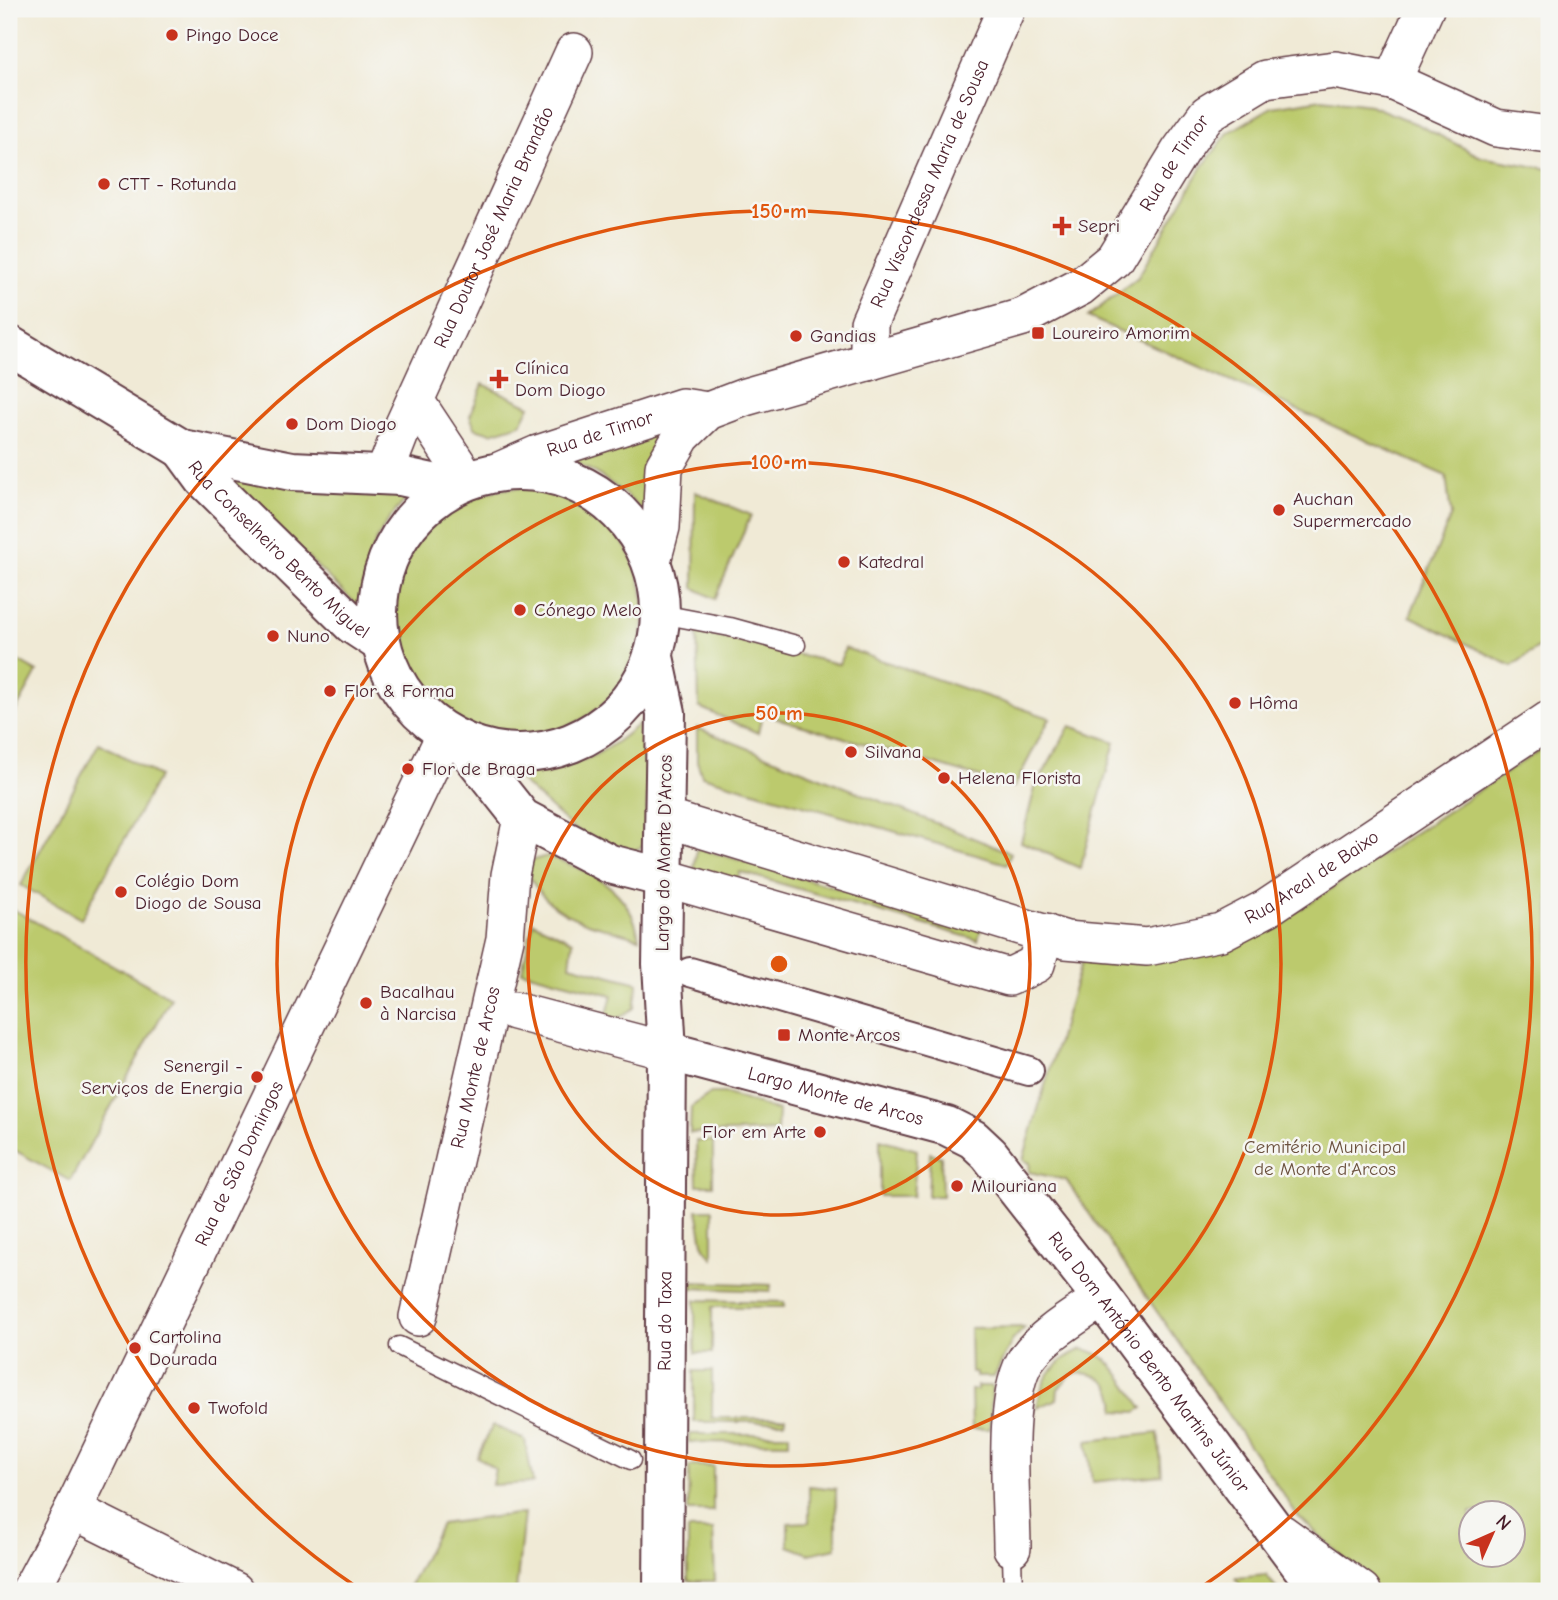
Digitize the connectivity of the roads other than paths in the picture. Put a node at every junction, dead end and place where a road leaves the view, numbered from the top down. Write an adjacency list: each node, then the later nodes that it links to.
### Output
1 (1006, 9): 7 (street, Rua Viscondessa Maria de Sousa)
2 (1425, 9): 4 (street)
3 (574, 52): 8 (street, Rua Doutor José Maria Brandão)
4 (1392, 81): 5 (street, Rua de Timor); 7 (street, Rua de Timor)
5 (1549, 135)
6 (9, 345): 10 (street, Rua Conselheiro Bento Miguel)
7 (869, 362): 9 (street, Rua de Timor)
8 (416, 402): 11 (street, Rua Doutor José Maria Brandão); 12 (street)
9 (708, 411): 12 (street, Rua de Timor); 13 (street, Rua de Timor)
10 (182, 449): 11 (street, Rua Conselheiro Bento Miguel); 15 (street, Rua Conselheiro Bento Miguel)
11 (384, 475): 12 (street, Rua Conselheiro Bento Miguel)
12 (472, 479): 13 (street, Rua Conselheiro Bento Miguel); 15 (street)
13 (652, 561): 14 (street)
14 (661, 614): 16 (lane); 17 (street)
15 (381, 643): 19 (street)
16 (796, 645)
17 (654, 657): 19 (street); 21 (street, Largo do Monte D'Arcos)
18 (1549, 720): 23 (street, Rua Areal de Baixo)
19 (453, 737): 20 (street); 32 (street, Rua de São Domingos)
20 (522, 818): 22 (street); 30 (street, Rua Monte de Arcos)
21 (665, 818): 22 (street, Largo do Monte D'Arcos); 23 (street, Rua Areal de Baixo)
22 (665, 878): 23 (street); 26 (street, Largo do Monte D'Arcos)
23 (1045, 933)
24 (691, 972): 27 (street)
25 (514, 1011): 26 (street)
26 (682, 1054): 28 (street, Largo Monte de Arcos); 37 (street, Rua do Taxa)
27 (1029, 1071)
28 (973, 1139): 29 (street, Rua Dom António Bento Martins Júnior)
29 (1102, 1298): 33 (street, Rua Dom António Bento Martins Júnior); 34 (street)
30 (409, 1331): 31 (lane)
31 (631, 1460)
32 (73, 1510): 35 (street, Rua de São Domingos); 36 (street)
33 (1272, 1526): 39 (street, Rua Dom António Bento Martins Júnior); 40 (street)
34 (1012, 1552): 38 (lane)
35 (30, 1591)
36 (235, 1591)
37 (663, 1591)
38 (1013, 1591)
39 (1320, 1591)
40 (1362, 1591)

